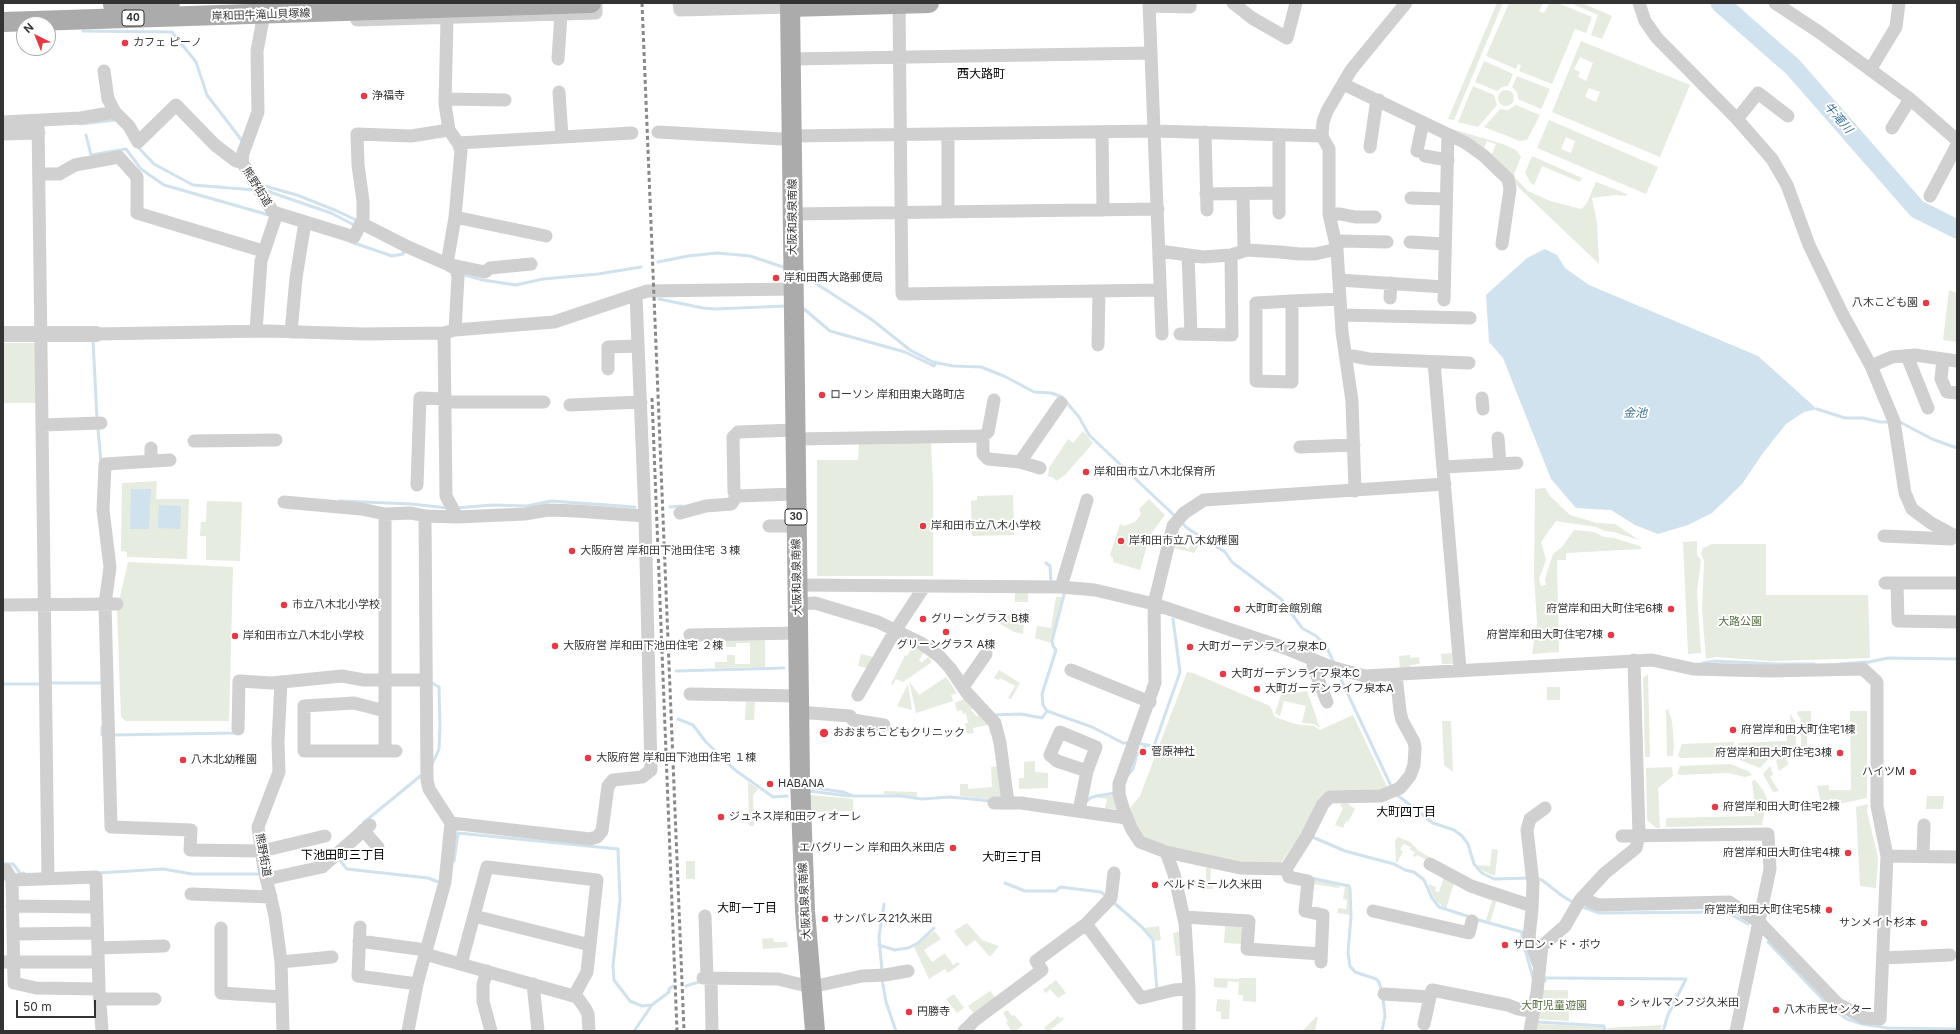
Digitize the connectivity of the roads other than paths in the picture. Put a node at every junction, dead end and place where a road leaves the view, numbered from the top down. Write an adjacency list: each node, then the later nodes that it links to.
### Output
1 (170, 3): 17 (main road, 40)
2 (591, 3): 18 (main road, 岸和田牛滝山貝塚線 / 40)
3 (596, 3): 19 (street)
4 (679, 3): 15 (street)
5 (929, 3): 12 (main road)
6 (1190, 3): 13 (street)
7 (1296, 3): 14 (street)
8 (1406, 3): 27 (street)
9 (1639, 3): 35 (street)
10 (1775, 3): 25 (street)
11 (1899, 3): 25 (street)
12 (899, 4): 15 (main road); 22 (street)
13 (1149, 4): 21 (street)
14 (1237, 4)
15 (790, 5): 24 (main road, 大阪和泉泉南線 / 30)
16 (265, 9): 18 (main road, 岸和田牛滝山貝塚線 / 40); 20 (main road, 岸和田牛滝山貝塚線 / 40); 59 (street, 熊野街道)
17 (3, 10)
18 (454, 13): 19 (street); 29 (street)
19 (561, 15): 23 (street)
20 (3, 22)
21 (1151, 53): 22 (street); 41 (street)
22 (900, 57): 24 (street); 48 (street)
23 (558, 59)
24 (790, 59): 51 (main road, 大阪和泉泉南線 / 30)
25 (1870, 70): 30 (street)
26 (104, 71): 33 (street)
27 (1343, 84): 32 (street); 52 (street)
28 (559, 92): 53 (street)
29 (445, 99): 31 (street); 40 (street)
30 (1910, 99): 39 (street); 54 (street)
31 (505, 100)
32 (1379, 100): 37 (street); 57 (street)
33 (115, 112): 38 (street); 59 (street)
34 (1788, 116): 35 (street)
35 (1737, 119): 122 (street)
36 (3, 122): 38 (street)
37 (1422, 122): 50 (street); 58 (street)
38 (38, 126): 46 (street); 61 (street)
39 (1892, 128)
40 (449, 130): 55 (street); 80 (street)
41 (1155, 131): 43 (street); 44 (street); 68 (street)
42 (658, 132): 51 (street)
43 (1102, 132): 47 (street); 69 (street)
44 (1205, 132): 49 (street); 63 (street)
45 (632, 133): 53 (street)
46 (3, 134)
47 (948, 134): 48 (street); 71 (street)
48 (900, 135): 51 (street); 73 (street)
49 (1279, 135): 52 (street); 62 (street)
50 (1448, 135): 58 (street); 85 (street)
51 (792, 136): 75 (main road, 大阪和泉泉南線 / 30)
52 (1322, 136): 76 (street)
53 (562, 138): 55 (street)
54 (1957, 140)
55 (458, 143): 78 (street)
56 (1957, 145): 60 (street)
57 (1370, 147)
58 (1448, 160): 67 (street)
59 (242, 162): 72 (street, 熊野街道)
60 (1952, 167): 65 (street)
61 (39, 174): 87 (street); 111 (street)
62 (1279, 193): 64 (street); 74 (street)
63 (1206, 194): 64 (street); 70 (street)
64 (1243, 194): 89 (street)
65 (1930, 196)
66 (1411, 198): 67 (street)
67 (1446, 199): 84 (street)
68 (1158, 209): 69 (street); 88 (street)
69 (1103, 210): 71 (street)
70 (1207, 210)
71 (948, 212): 73 (street)
72 (277, 213): 79 (street); 87 (street, 熊野街道)
73 (902, 213): 75 (street); 99 (street)
74 (1279, 213)
75 (793, 214): 97 (main road, 大阪和泉泉南線 / 30)
76 (1329, 214): 77 (street); 86 (street)
77 (1375, 217)
78 (455, 218): 81 (street); 93 (street)
79 (305, 222): 80 (street); 108 (street)
80 (360, 226): 93 (street)
81 (546, 236)
82 (1387, 242): 86 (street)
83 (1410, 242): 84 (street)
84 (1445, 244): 96 (street)
85 (1502, 244)
86 (1336, 246): 89 (street); 94 (street)
87 (263, 251): 107 (street, 熊野街道)
88 (1159, 251): 91 (street); 98 (street)
89 (1244, 252): 90 (street)
90 (1231, 255): 91 (street); 91 (street)
91 (1188, 256)
92 (531, 264): 93 (street)
93 (454, 270): 109 (street)
94 (1339, 280): 95 (street); 102 (street)
95 (1391, 283): 96 (street); 101 (street)
96 (1444, 286): 103 (street)
97 (793, 289): 100 (street); 134 (main road, 大阪和泉泉南線 / 30)
98 (1160, 290): 99 (street); 113 (street)
99 (1099, 291): 114 (street)
100 (636, 295): 109 (street); 115 (street)
101 (1390, 298)
102 (1340, 299): 104 (street); 105 (street)
103 (1444, 300)
104 (1292, 301): 104 (street)
105 (1341, 315): 106 (street); 117 (street)
106 (1470, 318)
107 (262, 331): 108 (street); 112 (street)
108 (291, 332): 109 (street)
109 (450, 332): 125 (street)
110 (3, 334): 111 (street)
111 (41, 334): 112 (street); 133 (street)
112 (96, 334)
113 (1162, 334)
114 (1098, 345)
115 (638, 346): 123 (street); 128 (street)
116 (1907, 356): 118 (street); 122 (street); 131 (street)
117 (1346, 358): 120 (street); 139 (street)
118 (1943, 359): 119 (street); 124 (street)
119 (1957, 361)
120 (1434, 362): 121 (street); 147 (street)
121 (1469, 363)
122 (1871, 366): 164 (street)
123 (608, 369)
124 (1957, 393)
125 (445, 400): 127 (street); 150 (street); 160 (street)
126 (994, 400): 135 (street)
127 (544, 402)
128 (640, 402): 130 (street); 159 (street)
129 (1061, 403): 144 (street)
130 (570, 405)
131 (1928, 408)
132 (101, 423): 133 (street)
133 (42, 425): 169 (street)
134 (795, 434): 135 (street); 152 (main road, 大阪和泉泉南線 / 30); 153 (street)
135 (982, 436): 144 (street)
136 (1498, 438): 146 (street)
137 (276, 440): 138 (street)
138 (194, 441)
139 (1354, 445): 140 (street); 151 (street)
140 (1300, 447)
141 (150, 448): 143 (street)
142 (170, 460): 143 (street)
143 (151, 461): 170 (street)
144 (1020, 462): 148 (street)
145 (1517, 463): 146 (street)
146 (1500, 464): 147 (street)
147 (1444, 467): 149 (street)
148 (1040, 468)
149 (1445, 484): 151 (street); 180 (street)
150 (417, 485)
151 (1355, 491): 171 (street)
152 (796, 494): 153 (street); 162 (main road, 大阪和泉泉南線 / 30)
153 (737, 496): 156 (street)
154 (1087, 500): 167 (street)
155 (284, 502): 157 (street)
156 (680, 513)
157 (386, 514): 158 (street); 183 (street)
158 (426, 516): 160 (street); 184 (street)
159 (645, 516): 160 (street); 201 (street)
160 (457, 518)
161 (769, 526): 162 (street)
162 (796, 526): 168 (main road, 大阪和泉泉南線 / 30)
163 (1884, 536): 164 (street)
164 (1955, 537)
165 (1957, 583): 173 (street)
166 (924, 587): 167 (street); 168 (street); 174 (street)
167 (1061, 587): 171 (street)
168 (798, 594): 174 (street); 175 (main road, 大阪和泉泉南線 / 30)
169 (45, 604): 170 (street); 172 (street); 216 (street)
170 (111, 604): 207 (street)
171 (1154, 604): 179 (street); 189 (street)
172 (3, 605)
173 (1957, 622)
174 (895, 630): 186 (street); 188 (street)
175 (798, 633): 176 (street); 191 (main road, 大阪和泉泉南線 / 30)
176 (694, 638)
177 (986, 654): 186 (street)
178 (1634, 660): 180 (street); 205 (street); 209 (street)
179 (1316, 661): 182 (street); 190 (street)
180 (1460, 669): 182 (street)
181 (1071, 670): 189 (street)
182 (1396, 675): 213 (street)
183 (385, 680): 184 (street); 185 (street); 192 (street)
184 (426, 680): 201 (street)
185 (280, 682): 194 (street); 207 (street, 熊野街道)
186 (963, 687): 196 (street)
187 (690, 694): 191 (street)
188 (858, 696)
189 (1150, 702): 200 (street)
190 (1327, 702)
191 (798, 704): 193 (street); 253 (main road, 大阪和泉泉南線 / 30)
192 (385, 710): 192 (street)
193 (884, 725)
194 (238, 729)
195 (1087, 771): 199 (street)
196 (1008, 802): 197 (street); 199 (street)
197 (994, 803)
198 (1544, 808): 222 (street)
199 (1079, 811): 200 (street)
200 (1126, 818): 208 (street)
201 (451, 822): 239 (street)
202 (1924, 825): 210 (street)
203 (325, 836): 207 (street)
204 (1622, 836): 205 (street)
205 (1639, 836): 221 (street); 229 (street)
206 (378, 847): 217 (street)
207 (262, 851): 217 (street, 熊野街道)
208 (1166, 852): 213 (street); 227 (street)
209 (1887, 856): 210 (street); 242 (street)
210 (1923, 856): 211 (street)
211 (1957, 857)
212 (1430, 864): 222 (street)
213 (1286, 869): 227 (street)
214 (1114, 873): 230 (street)
215 (7, 875): 216 (street); 220 (street)
216 (48, 878): 223 (street)
217 (267, 878): 219 (street, 熊野街道)
218 (191, 894): 219 (street)
219 (271, 897): 245 (street, 熊野街道)
220 (9, 900): 223 (street); 233 (street)
221 (1579, 902): 229 (street); 247 (street)
222 (1532, 906): 247 (street)
223 (96, 907): 234 (street)
224 (1373, 911): 228 (street)
225 (474, 916): 236 (street); 236 (street); 246 (street)
226 (705, 916): 250 (street)
227 (1184, 917): 254 (street)
228 (1472, 921)
229 (1759, 922): 263 (street); 275 (street)
230 (1086, 924): 254 (street); 272 (street)
231 (360, 927): 235 (street)
232 (221, 928): 258 (street)
233 (10, 931): 234 (street); 243 (street)
234 (97, 933): 238 (street)
235 (359, 941): 239 (street); 251 (street)
236 (590, 945): 257 (street)
237 (164, 946): 238 (street)
238 (98, 948): 244 (street)
239 (425, 952): 246 (street); 251 (street)
240 (323, 954): 245 (street)
241 (1950, 956): 242 (street)
242 (1883, 958): 263 (street)
243 (8, 962): 244 (street); 255 (street)
244 (98, 962): 255 (street)
245 (281, 962): 258 (street, 熊野街道)
246 (461, 964): 249 (street)
247 (1540, 968): 261 (street)
248 (903, 969): 253 (street)
249 (487, 971): 252 (street); 267 (street)
250 (707, 978): 253 (street); 270 (street)
251 (417, 984): 266 (street)
252 (533, 984): 257 (street); 268 (street)
253 (811, 987): 271 (main road, 大阪和泉泉南線 / 30)
254 (1189, 989): 273 (street)
255 (99, 994): 260 (street); 264 (street)
256 (1384, 994): 259 (street)
257 (574, 996): 269 (street)
258 (282, 997): 265 (street, 熊野街道)
259 (1430, 997): 261 (street); 262 (street)
260 (155, 999)
261 (1533, 1012): 274 (street)
262 (1424, 1024)
263 (1882, 1024)
264 (102, 1031)
265 (283, 1031)
266 (408, 1031)
267 (491, 1031)
268 (538, 1031)
269 (589, 1031)
270 (712, 1031)
271 (815, 1031)
272 (964, 1031)
273 (1189, 1031)
274 (1530, 1031)
275 (1736, 1031)

